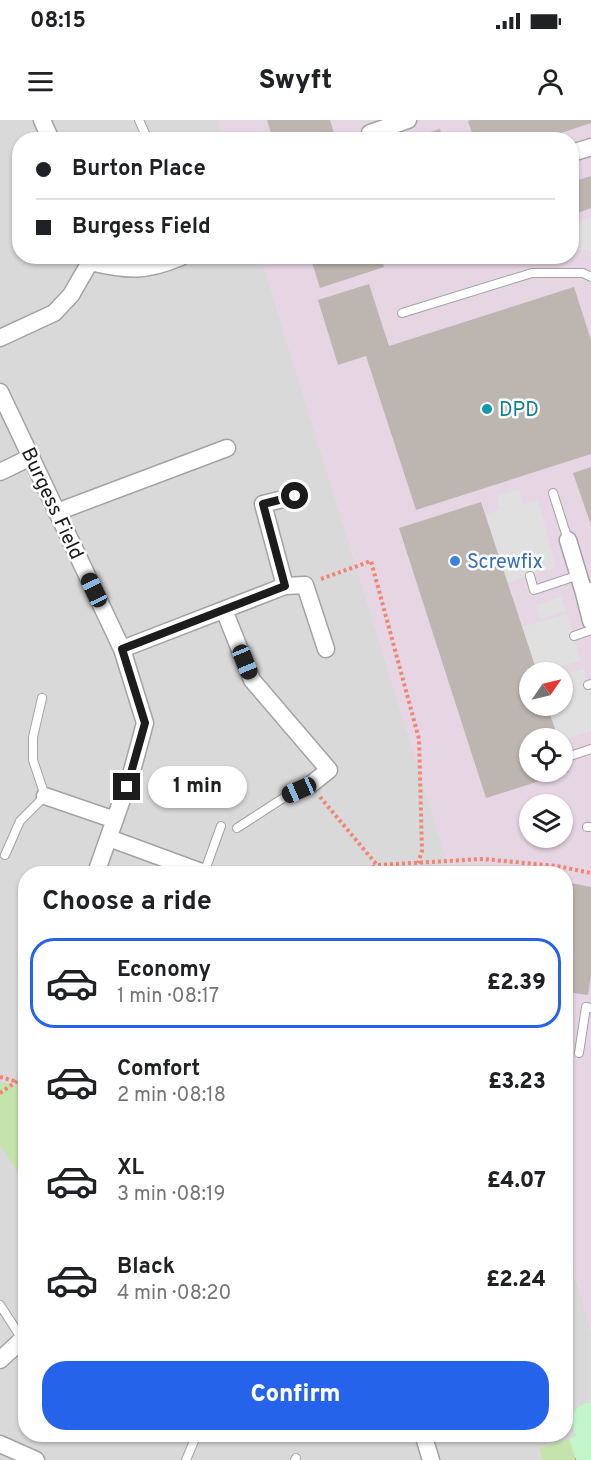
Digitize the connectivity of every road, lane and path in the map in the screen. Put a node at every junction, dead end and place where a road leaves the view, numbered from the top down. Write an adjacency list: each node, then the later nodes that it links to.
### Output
1 (408, 120): 2 (street)
2 (369, 131)
3 (87, 264): 8 (street)
4 (104, 264): 5 (street)
5 (163, 264)
6 (591, 277): 7 (lane)
7 (402, 313)
8 (0, 338)
9 (0, 392): 11 (street, Burgess Field)
10 (227, 448): 15 (street)
11 (31, 457): 12 (street); 15 (street, Burgess Field)
12 (0, 472)
13 (553, 493): 16 (lane)
14 (295, 496): 20 (street)
15 (57, 512): 26 (street, Burgess Field)
16 (568, 540): 17 (street)
17 (579, 575): 18 (lane); 21 (street)
18 (530, 576)
19 (305, 585): 20 (street); 27 (street); 38 (path)
20 (285, 586): 22 (street)
21 (588, 592): 23 (street)
22 (224, 610): 26 (street); 31 (street)
23 (591, 621)
24 (591, 630): 25 (lane)
25 (574, 636)
26 (122, 649): 33 (street, Burgess Field)
27 (326, 650)
28 (42, 698): 32 (lane)
29 (591, 749): 30 (lane)
30 (573, 755)
31 (310, 785): 35 (lane); 39 (path)
32 (45, 796): 33 (street); 37 (lane)
33 (115, 820): 36 (street, Burgess Field)
34 (221, 826): 42 (lane)
35 (237, 828)
36 (109, 838): 40 (street, Burgess Field); 41 (street)
37 (5, 855)
38 (418, 863): 39 (path); 43 (path)
39 (377, 865)
40 (99, 866)
41 (185, 866)
42 (207, 866)
43 (557, 866)
44 (573, 869): 45 (path)
45 (591, 873)
46 (591, 1008): 47 (lane)
47 (579, 1053)
48 (0, 1077): 49 (path)
49 (16, 1081): 50 (path)
50 (0, 1093)
51 (0, 1305): 52 (lane)
52 (18, 1330)
53 (18, 1344): 54 (street)
54 (0, 1360)
55 (194, 1442): 59 (lane)
56 (425, 1442): 60 (street)
57 (0, 1444): 58 (street)
58 (36, 1460)
59 (186, 1460)
60 (431, 1460)

